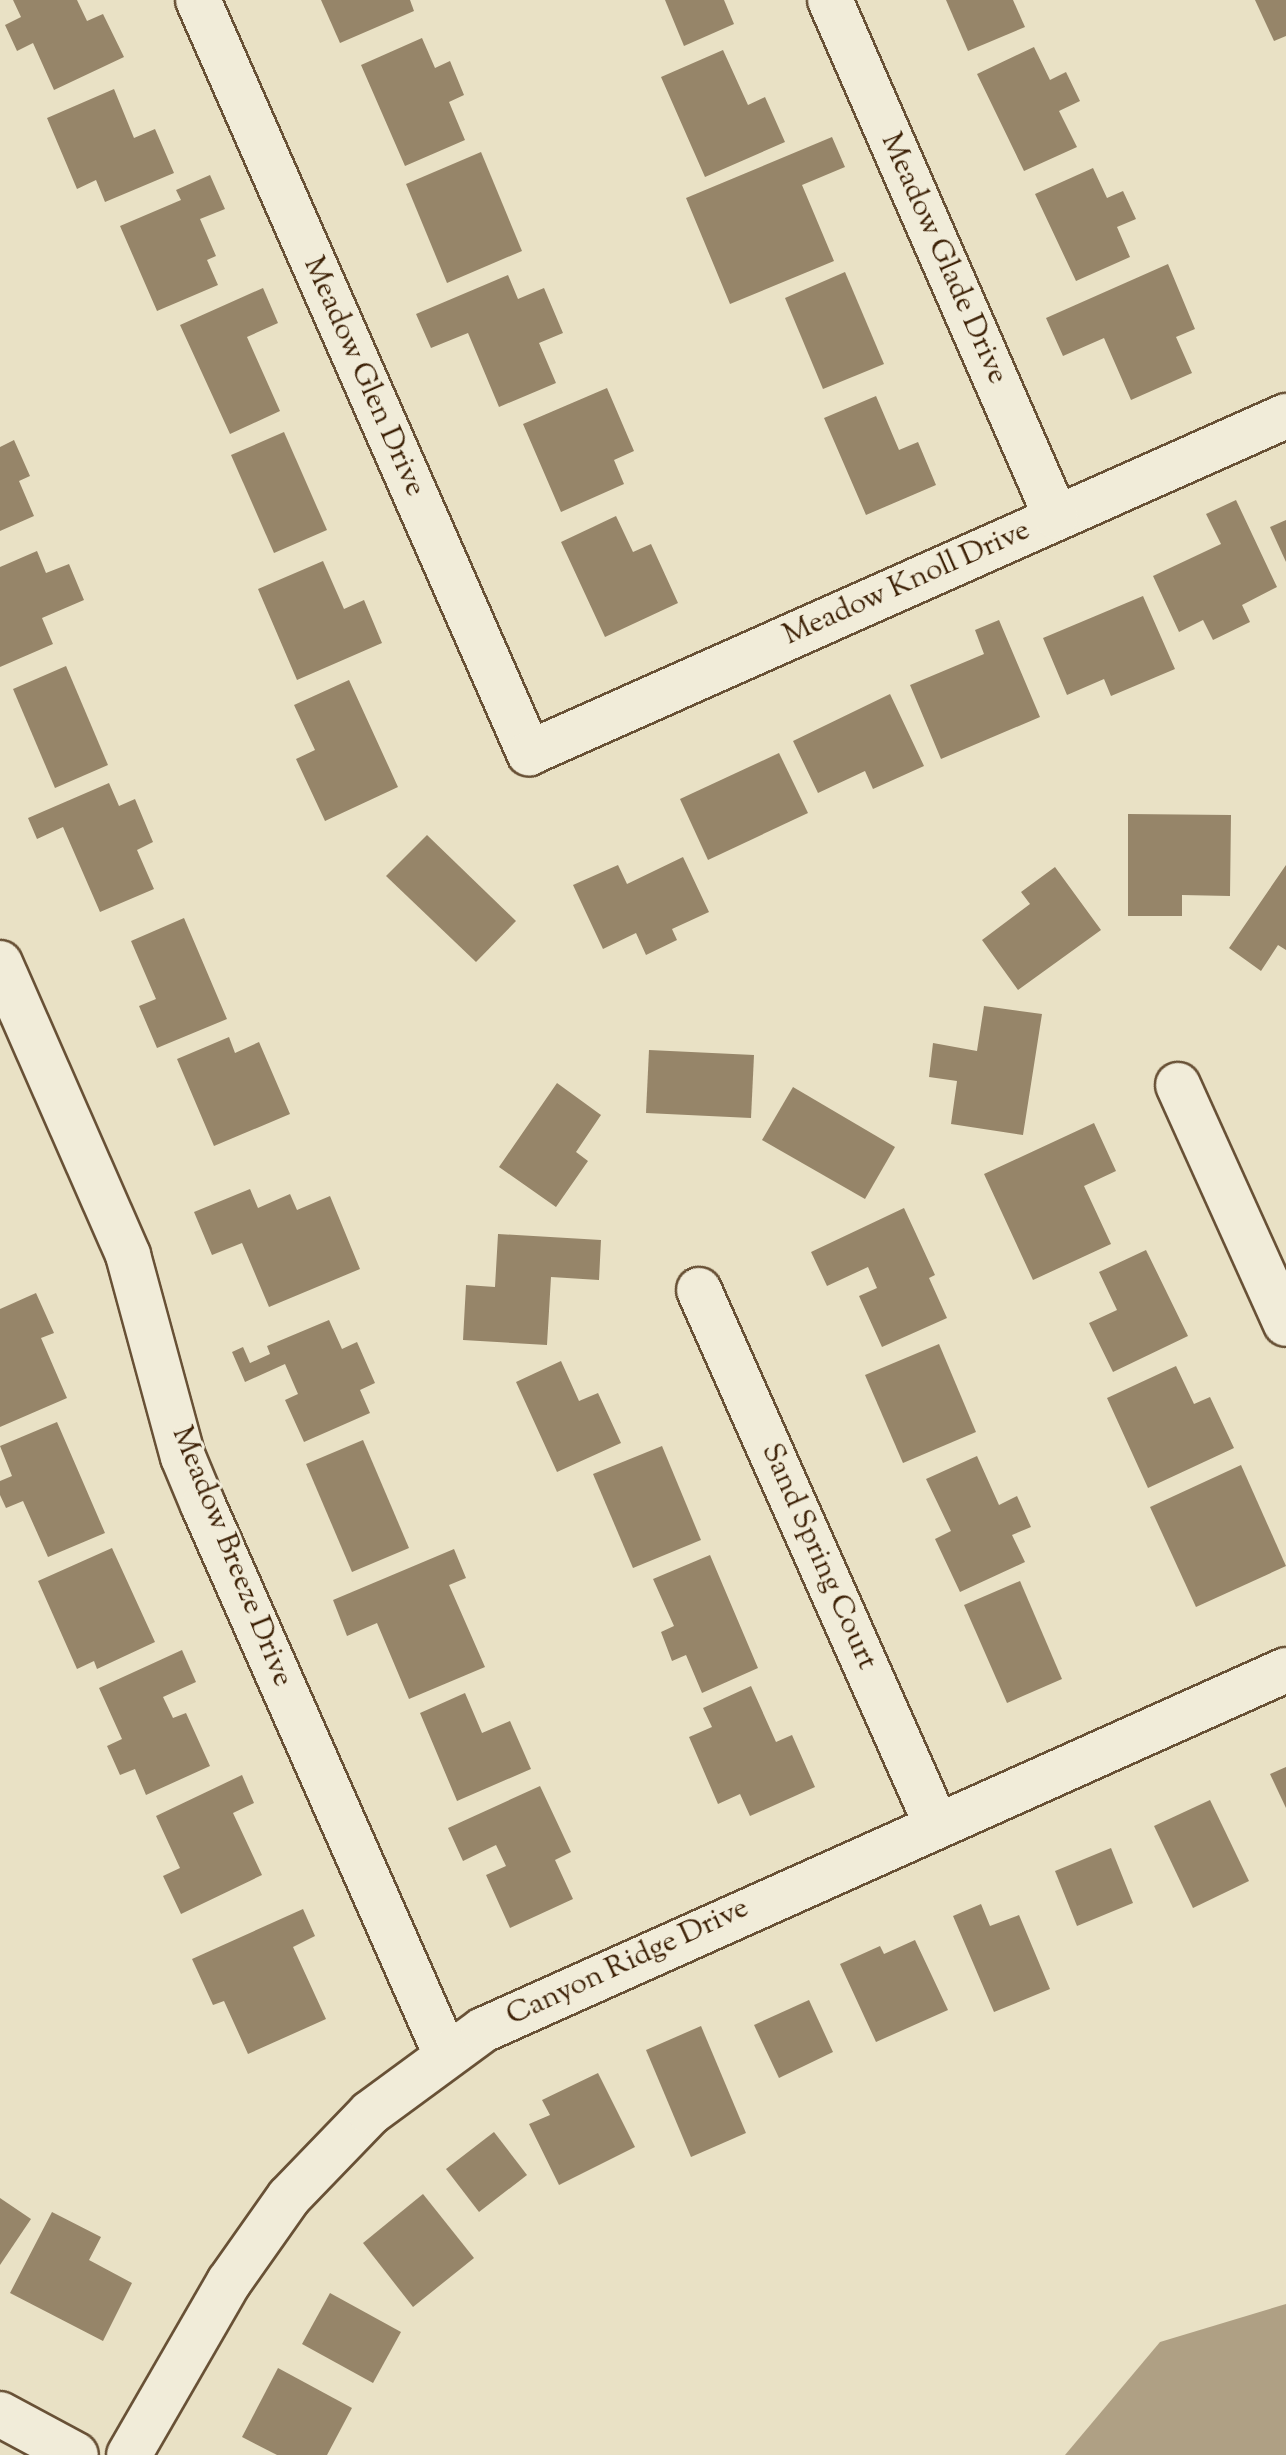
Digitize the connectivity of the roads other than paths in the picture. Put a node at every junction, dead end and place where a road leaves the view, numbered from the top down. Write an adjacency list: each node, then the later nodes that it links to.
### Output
1 (198, 0): 5 (street, Meadow Glen Drive)
2 (830, 0): 4 (street, Meadow Glade Drive)
3 (1286, 416): 4 (street, Meadow Knoll Drive)
4 (1056, 517): 5 (street, Meadow Knoll Drive)
5 (529, 753)
6 (3, 978): 12 (street, Meadow Breeze Drive)
7 (1178, 1085): 9 (street)
8 (699, 1290): 11 (street, Sand Spring Court)
9 (1286, 1324)
10 (1286, 1670): 11 (street, Canyon Ridge Drive)
11 (936, 1824): 12 (street, Canyon Ridge Drive)
12 (446, 2055): 15 (street, Canyon Ridge Drive)
13 (0, 2414): 14 (street)
14 (76, 2455)
15 (129, 2455)

